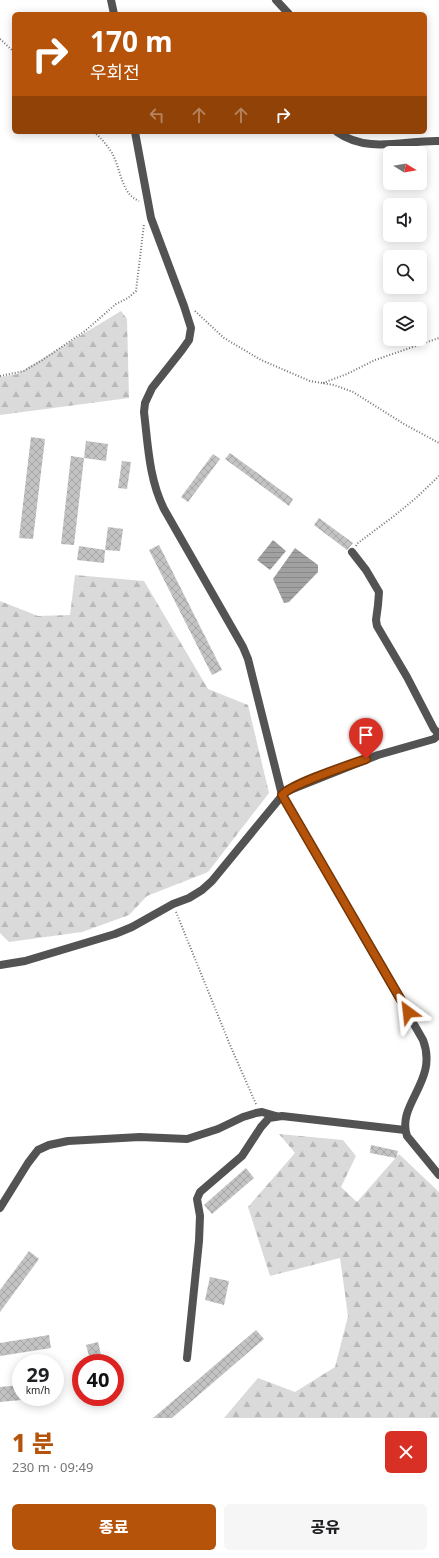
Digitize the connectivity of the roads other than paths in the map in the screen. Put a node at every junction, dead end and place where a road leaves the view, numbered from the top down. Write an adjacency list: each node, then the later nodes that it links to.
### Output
1 (111, 0): 3 (street)
2 (276, 0): 4 (street)
3 (114, 12)
4 (287, 12)
5 (135, 134): 10 (street)
6 (340, 134): 7 (street)
7 (439, 141)
8 (352, 552): 9 (street)
9 (439, 734): 10 (street)
10 (282, 795): 11 (street); 13 (street)
11 (0, 965)
12 (276, 1116): 13 (street); 15 (street); 16 (street)
13 (405, 1130): 14 (street)
14 (439, 1175)
15 (0, 1208)
16 (187, 1358)

